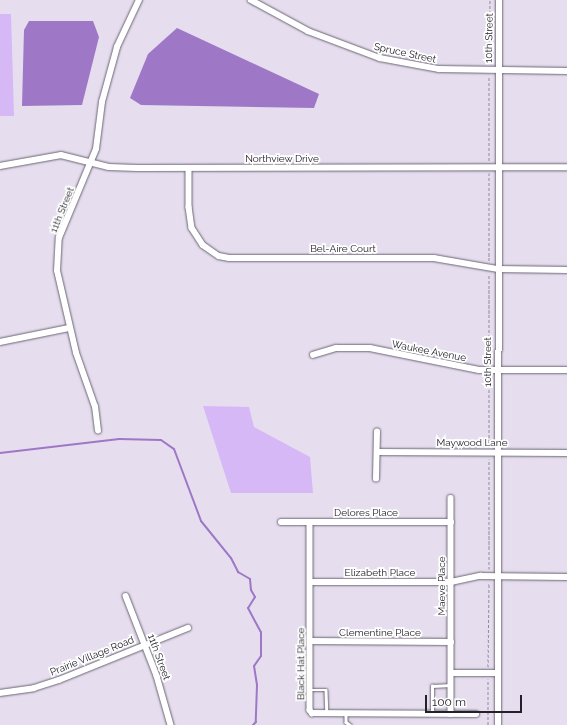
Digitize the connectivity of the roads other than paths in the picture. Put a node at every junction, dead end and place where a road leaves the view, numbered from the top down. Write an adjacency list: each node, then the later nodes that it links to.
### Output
1 (139, 0): 6 (street, 11th Street)
2 (251, 0): 4 (street, Spruce Street)
3 (499, 0): 4 (street, 10th Street)
4 (498, 71): 5 (street, Spruce Street); 8 (street, 10th Street)
5 (567, 71)
6 (91, 161): 7 (street, Northview Drive); 10 (street, Northview Drive); 13 (street, 11th Street)
7 (0, 166)
8 (498, 167): 9 (street, Northview Drive); 10 (street, Northview Drive); 11 (street, 10th Street)
9 (567, 167)
10 (189, 168): 11 (street, Bel-Aire Court)
11 (498, 269): 12 (street, Bel-Aire Court); 17 (street, 10th Street)
12 (567, 270)
13 (69, 328): 14 (street); 18 (street, 11th Street)
14 (0, 342)
15 (313, 355): 17 (street, Waukee Avenue)
16 (567, 370): 17 (street, Waukee Avenue)
17 (497, 371): 21 (street, 10th Street)
18 (98, 431)
19 (377, 432): 20 (street)
20 (376, 452): 21 (street, Maywood Lane); 23 (street)
21 (497, 452): 22 (street, Maywood Lane); 28 (street, 10th Street)
22 (567, 453)
23 (376, 479)
24 (451, 498): 27 (street, Maeve Place)
25 (282, 522): 26 (street, Delores Place)
26 (310, 522): 27 (street, Delores Place); 30 (street, Black Hat Place)
27 (451, 522): 31 (street, Maeve Place)
28 (498, 577): 29 (street, Elizabeth Place); 31 (street, Elizabeth Place); 38 (street, 10th Street)
29 (567, 577)
30 (310, 582): 31 (street, Elizabeth Place); 34 (street, Black Hat Place)
31 (451, 582): 35 (street, Maeve Place)
32 (126, 596): 36 (street, 11th Street)
33 (188, 628): 36 (street, Prairie Village Road)
34 (310, 642): 35 (street, Clementine Place); 40 (street, Black Hat Place)
35 (451, 642): 37 (street, Maeve Place)
36 (145, 645): 41 (street, Prairie Village Road); 47 (street, 11th Street)
37 (451, 673): 38 (street); 39 (street, Maeve Place)
38 (498, 673): 49 (street, 10th Street)
39 (451, 685): 44 (lane); 45 (street, Maeve Place)
40 (310, 690): 42 (street, Black Hat Place); 42 (lane)
41 (0, 693)
42 (327, 713): 43 (street, Black Hat Place)
43 (346, 713): 44 (street, Black Hat Place); 48 (lane)
44 (432, 714): 45 (street, Black Hat Place)
45 (451, 714): 46 (street, Black Hat Place)
46 (476, 714)
47 (171, 725)
48 (350, 725)
49 (498, 725)

